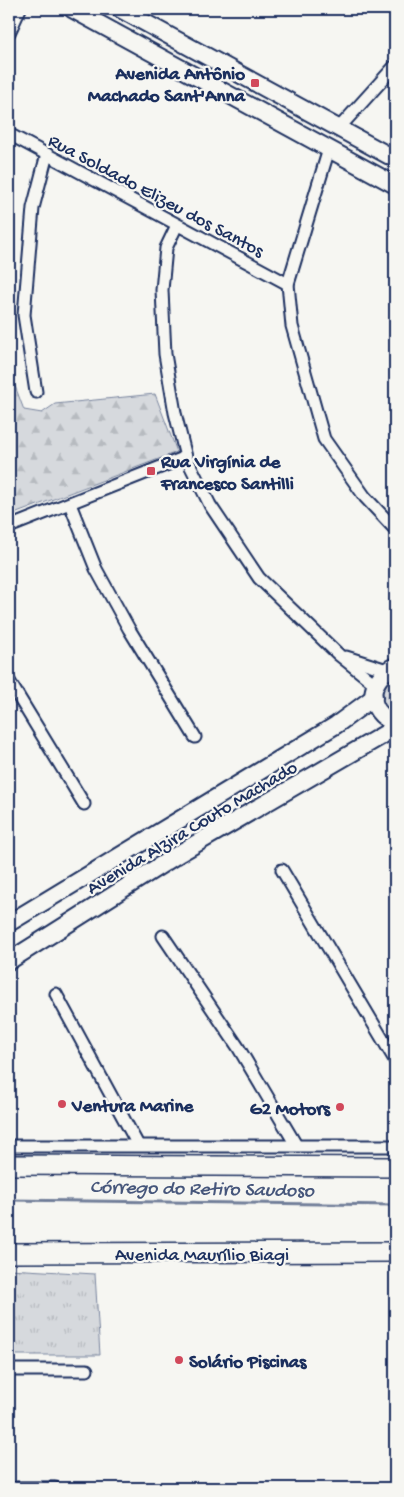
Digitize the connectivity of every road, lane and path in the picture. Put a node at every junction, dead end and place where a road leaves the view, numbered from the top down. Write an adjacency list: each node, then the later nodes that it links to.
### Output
1 (20, 9): 6 (street)
2 (72, 9): 9 (street)
3 (120, 9): 7 (street)
4 (390, 9): 5 (street)
5 (395, 12)
6 (9, 33)
7 (194, 50): 9 (street); 10 (street)
8 (395, 66): 10 (street)
9 (183, 69): 12 (street)
10 (339, 128): 14 (street)
11 (9, 134): 13 (street, Rua Soldado Elizeu dos Santos)
12 (329, 149): 15 (street); 17 (street)
13 (47, 154): 16 (street, Rua Soldado Elizeu dos Santos); 18 (street)
14 (395, 159)
15 (395, 184)
16 (177, 224): 17 (street, Rua Soldado Elizeu dos Santos); 19 (street)
17 (288, 284): 22 (street)
18 (36, 392)
19 (186, 457): 20 (street); 23 (street)
20 (70, 504): 21 (street); 29 (street)
21 (9, 528)
22 (395, 529)
23 (340, 655): 24 (street); 26 (street)
24 (393, 667): 26 (street, Avenida Alzira Couto Machado)
25 (9, 681): 30 (street)
26 (374, 690): 27 (street); 31 (street, Avenida Alzira Couto Machado)
27 (395, 723)
28 (395, 728): 32 (street, Avenida Alzira Couto Machado)
29 (195, 736)
30 (84, 804)
31 (165, 829): 32 (street); 34 (street, Avenida Alzira Couto Machado)
32 (180, 853): 36 (street, Avenida Alzira Couto Machado)
33 (282, 870): 38 (street)
34 (9, 923)
35 (163, 936): 39 (street)
36 (9, 961)
37 (56, 994): 41 (street)
38 (395, 1060)
39 (296, 1145): 41 (street); 42 (street)
40 (9, 1146): 41 (street)
41 (138, 1146)
42 (395, 1146)
43 (9, 1165): 44 (main road)
44 (395, 1167)
45 (395, 1252): 46 (main road, Avenida Maurílio Biagi)
46 (9, 1253)
47 (9, 1370): 48 (street)
48 (87, 1370)
49 (17, 1488): 50 (street)
50 (55, 1488)

